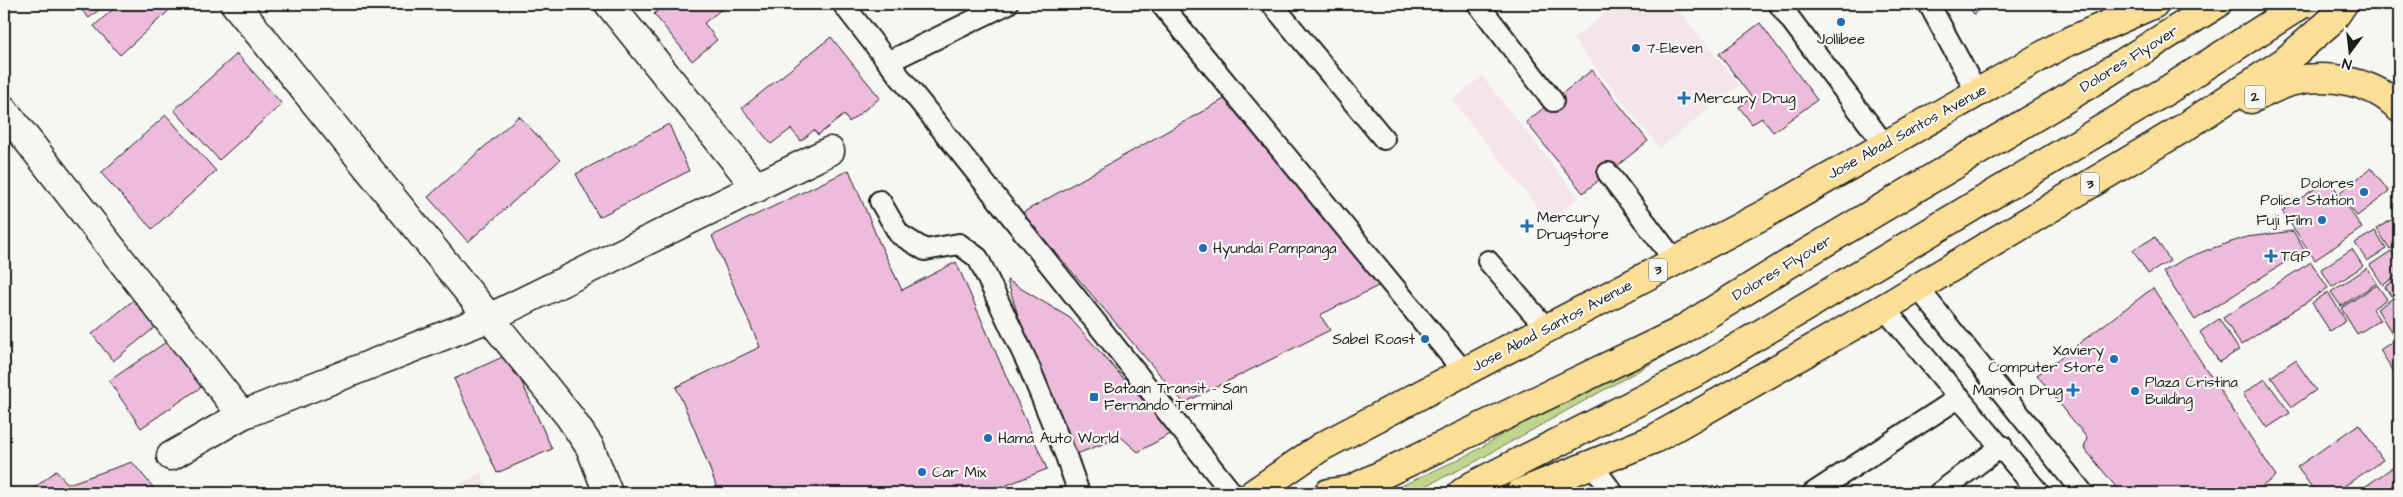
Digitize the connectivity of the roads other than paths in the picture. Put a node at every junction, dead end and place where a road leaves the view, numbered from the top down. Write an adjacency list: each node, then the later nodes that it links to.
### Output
1 (235, 4): 34 (street)
2 (609, 4): 28 (street)
3 (843, 4): 17 (lane)
4 (1007, 4): 17 (lane)
5 (1161, 4): 36 (lane)
6 (1272, 4): 24 (lane)
7 (1478, 4): 20 (lane)
8 (1779, 4): 25 (lane)
9 (1929, 4): 19 (lane)
10 (2108, 4): 16 (highway, Jose Abad Santos Avenue)
11 (2154, 4): 16 (highway, Jose Abad Santos Avenue / 3)
12 (2217, 4): 46 (highway, Dolores Flyover)
13 (2285, 4): 18 (highway)
14 (2302, 4): 47 (highway, bridge)
15 (2343, 4): 18 (highway, 3)
16 (2061, 45): 19 (highway, Jose Abad Santos Avenue / 3)
17 (888, 62): 44 (lane)
18 (2284, 62): 23 (highway, 3)
19 (1977, 93): 25 (highway, Jose Abad Santos Avenue / 3)
20 (1553, 101)
21 (2399, 108): 23 (highway, 2)
22 (4, 110): 38 (street)
23 (2185, 127): 32 (highway, 3)
24 (1384, 139)
25 (1884, 144): 31 (highway, Jose Abad Santos Avenue / 3)
26 (830, 151): 28 (street)
27 (1608, 173): 31 (lane)
28 (757, 188): 34 (street)
29 (880, 201): 43 (lane)
30 (1488, 260): 35 (lane)
31 (1675, 261): 35 (highway, Jose Abad Santos Avenue / 3)
32 (1918, 288): 33 (highway, 3); 53 (lane)
33 (1884, 308): 37 (lane); 41 (highway, 3)
34 (490, 317): 38 (street); 42 (street)
35 (1547, 329): 36 (highway, Jose Abad Santos Avenue / 3)
36 (1465, 373): 45 (highway, Jose Abad Santos Avenue / 3)
37 (1960, 397): 39 (lane); 50 (lane)
38 (242, 415): 40 (street)
39 (2002, 446): 51 (lane); 52 (lane)
40 (171, 456)
41 (1592, 465): 48 (highway, 3); 49 (lane)
42 (608, 493)
43 (1079, 493)
44 (1232, 493)
45 (1254, 493)
46 (1328, 493)
47 (1462, 493)
48 (1520, 493)
49 (1613, 493)
50 (1813, 493)
51 (1939, 493)
52 (2039, 493)
53 (2083, 493)

